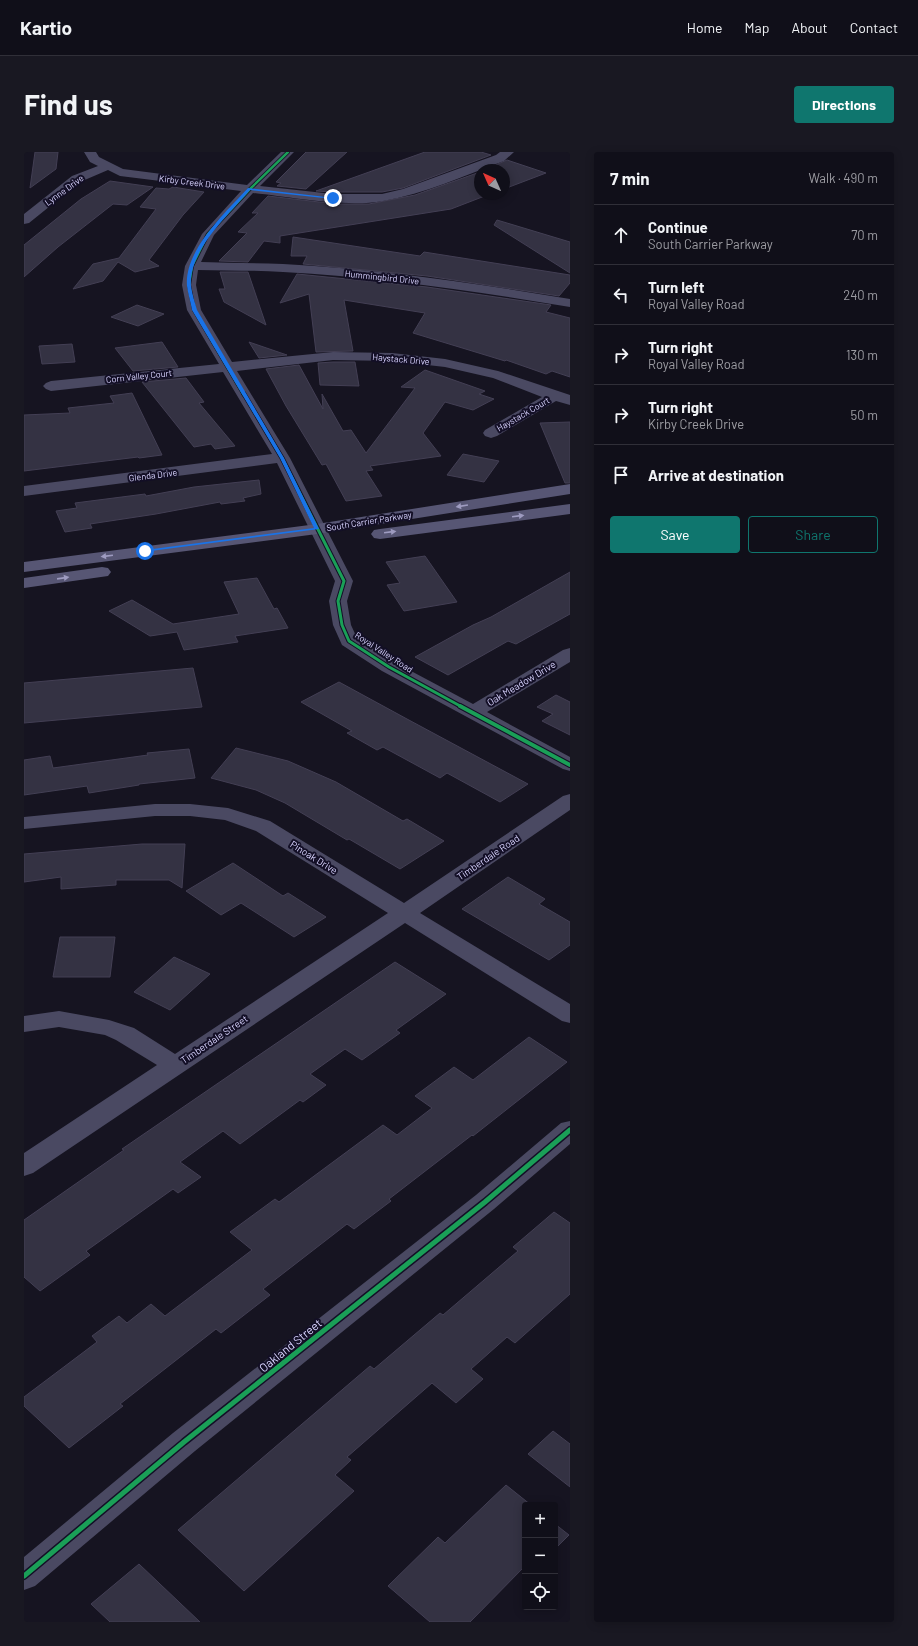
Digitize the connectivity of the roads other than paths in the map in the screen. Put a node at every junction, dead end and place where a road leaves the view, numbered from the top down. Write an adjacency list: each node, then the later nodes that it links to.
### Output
1 (90, 152): 4 (street, Kirby Creek Drive)
2 (288, 152): 5 (street, Royal Valley Road)
3 (508, 152): 5 (street, Kirby Creek Drive)
4 (108, 166): 5 (street, Kirby Creek Drive); 6 (street, Lynne Drive)
5 (250, 189): 7 (street, Royal Valley Road)
6 (24, 220)
7 (192, 266): 8 (street, Hummingbird Drive); 9 (street, Royal Valley Road)
8 (570, 303)
9 (227, 366): 10 (street, Corn Valley Court); 11 (street, Haystack Drive); 14 (street, Royal Valley Road)
10 (51, 386)
11 (554, 396): 12 (street, Haystack Drive); 13 (street, Haystack Court)
12 (570, 400)
13 (491, 433)
14 (282, 458): 16 (street, Glenda Drive); 18 (street, Royal Valley Road)
15 (570, 489): 18 (main road, South Carrier Parkway, one-way to 18)
16 (24, 491)
17 (570, 509): 18 (main road, South Carrier Parkway, one-way to 17)
18 (320, 535): 19 (main road, South Carrier Parkway, one-way to 19); 20 (main road, South Carrier Parkway, one-way to 18); 22 (street, Royal Valley Road)
19 (24, 566)
20 (24, 583)
21 (570, 654): 22 (street, Oak Meadow Drive)
22 (472, 713): 23 (street, Royal Valley Road)
23 (570, 765)
24 (570, 800): 26 (street, Timberdale Road)
25 (24, 822): 26 (street, Pinoak Drive)
26 (405, 913): 27 (street, Pinoak Drive); 29 (street, Timberdale Street)
27 (570, 1014)
28 (24, 1024): 29 (street)
29 (176, 1065): 31 (street, Timberdale Street)
30 (570, 1130): 32 (street, Oakland Street)
31 (24, 1166)
32 (24, 1576)

